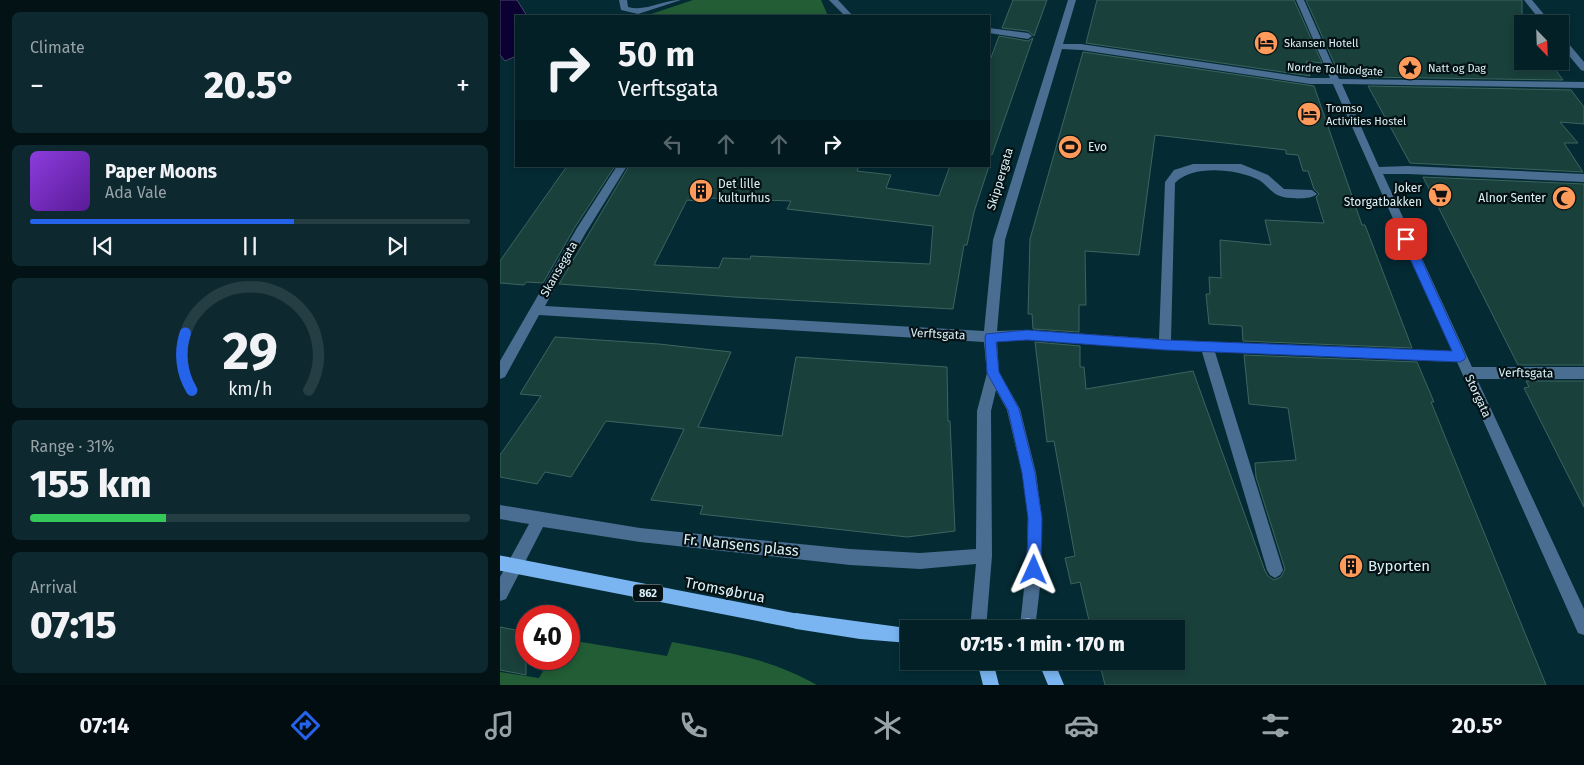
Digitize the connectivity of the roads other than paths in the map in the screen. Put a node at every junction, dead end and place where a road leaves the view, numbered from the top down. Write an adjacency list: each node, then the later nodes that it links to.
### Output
1 (623, 0): 2 (street)
2 (678, 0)
3 (833, 0): 7 (street)
4 (1072, 0): 11 (street, Skippergata)
5 (1300, 0): 14 (street, Storgata)
6 (1528, 0): 8 (street)
7 (848, 15)
8 (1540, 15)
9 (990, 30): 10 (street)
10 (1028, 36)
11 (1057, 46): 14 (street, Nordre Tollbodgate); 21 (street, Skippergata)
12 (1569, 50): 13 (street)
13 (1584, 68)
14 (1337, 82): 15 (street, Nordre Tollbodgate); 17 (street, Storgata)
15 (1584, 85)
16 (621, 167): 20 (street, Skansegata)
17 (1376, 171): 18 (street); 24 (street, Storgata)
18 (1584, 178)
19 (1312, 194): 22 (street)
20 (535, 310): 21 (street, Verftsgata); 28 (street, Skansegata)
21 (990, 337): 22 (street, Verftsgata); 26 (street, Skippergata)
22 (1165, 345): 23 (street, Verftsgata)
23 (1207, 347): 24 (street, Verftsgata); 33 (street)
24 (1460, 357): 25 (street, Storgata)
25 (1468, 372): 27 (street, Verftsgata); 37 (street, Storgata)
26 (993, 373): 31 (street, Skippergata); 36 (street, Skippergata)
27 (1584, 373)
28 (500, 374)
29 (500, 512): 30 (street, Fr. Nansens plass)
30 (540, 518): 31 (street, Fr. Nansens plass); 34 (street)
31 (984, 556): 35 (street, Skippergata)
32 (500, 563): 38 (main road, Tromsøbrua / 862, bridge)
33 (1275, 570)
34 (500, 593)
35 (979, 620)
36 (1030, 620)
37 (1584, 627)
38 (900, 633)
39 (987, 670): 41 (main road)
40 (1050, 670): 42 (main road)
41 (991, 685)
42 (1056, 685)

